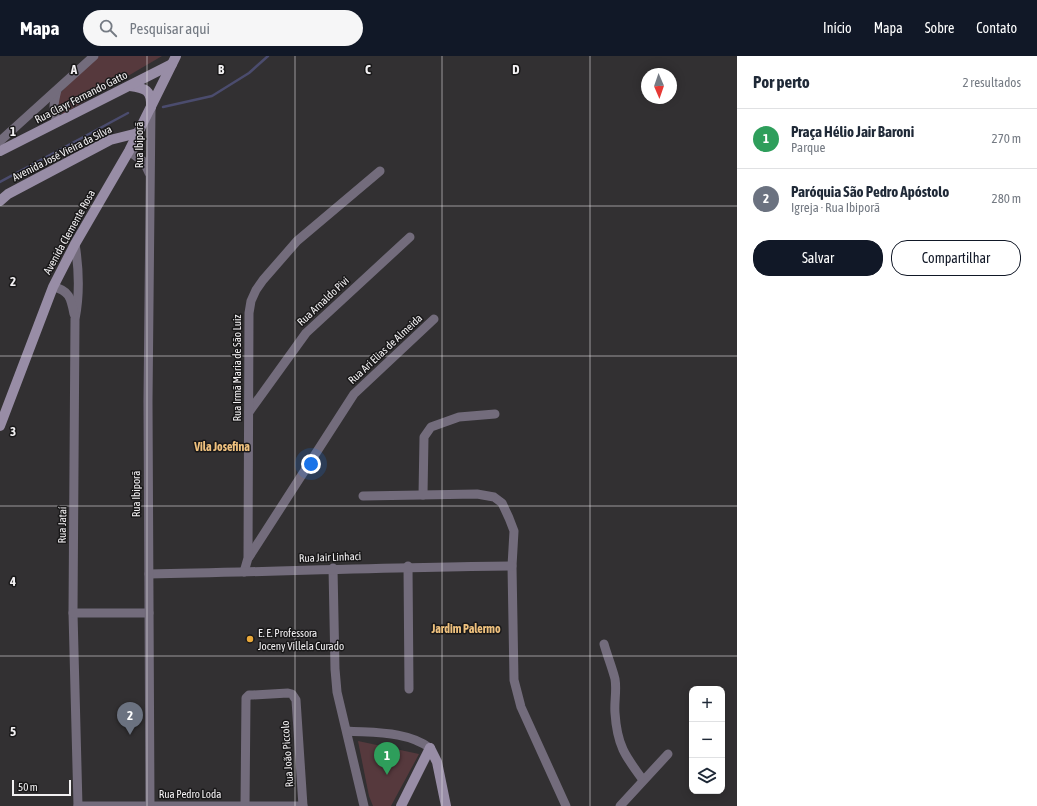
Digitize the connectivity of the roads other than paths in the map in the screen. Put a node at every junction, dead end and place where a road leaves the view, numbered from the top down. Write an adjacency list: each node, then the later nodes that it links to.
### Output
1 (94, 56): 4 (street, Rua Clayr Fernando Gatto)
2 (174, 60): 3 (main road, Rua Clayr Fernando Gatto); 5 (main road, Avenida Clemente Rosa)
3 (130, 86): 5 (main road); 6 (main road, Rua Clayr Fernando Gatto)
4 (58, 89): 6 (street); 8 (street, Rua Clayr Fernando Gatto)
5 (152, 107): 7 (main road, Avenida Clemente Rosa); 12 (street, Rua Ibiporã)
6 (57, 122): 10 (main road, Rua Clayr Fernando Gatto)
7 (138, 133): 9 (main road, Avenida Clemente Rosa); 13 (main road, Avenida José Vieira da Silva)
8 (0, 141)
9 (129, 150): 12 (street, Rua Ibiporã); 15 (main road, Avenida Clemente Rosa)
10 (0, 151)
11 (380, 171): 19 (street, Rua Irmã Maria de São Luiz)
12 (151, 182): 29 (street, Rua Ibiporã)
13 (0, 201)
14 (410, 237): 19 (street, Rua Arnaldo Pivi)
15 (75, 244): 16 (main road, Avenida Clemente Rosa); 17 (street, Rua Jataí)
16 (53, 287): 17 (street); 21 (main road, Avenida Clemente Rosa)
17 (75, 319): 30 (street, Rua Jataí)
18 (434, 319): 24 (street, Rua Ari Elias de Almeida)
19 (249, 412): 24 (street, Rua Irmã Maria de São Luiz)
20 (495, 414): 22 (street)
21 (0, 426)
22 (423, 495): 23 (street); 26 (street)
23 (363, 496)
24 (248, 558): 28 (street, Rua Irmã Maria de São Luiz)
25 (408, 566): 26 (street, Rua Jair Linhaci); 27 (street, Rua Jair Linhaci); 33 (street)
26 (512, 566): 45 (street)
27 (333, 568): 28 (street, Rua Jair Linhaci); 34 (street)
28 (244, 572): 29 (street, Rua Jair Linhaci)
29 (148, 574): 31 (street, Rua Ibiporã)
30 (73, 613): 31 (street); 38 (street, Rua Jataí)
31 (149, 613): 39 (street, Rua Ibiporã)
32 (604, 644): 37 (street)
33 (410, 689)
34 (347, 731): 35 (street); 42 (street)
35 (430, 748): 43 (main road); 44 (main road)
36 (668, 754): 37 (street)
37 (643, 780): 46 (street)
38 (78, 806): 39 (street, Rua Pedro Loda)
39 (150, 806): 40 (street, Rua Pedro Loda)
40 (245, 806): 41 (street, Rua Pedro Loda); 41 (street, Rua João Piccolo)
41 (303, 806)
42 (364, 806)
43 (401, 806)
44 (446, 806)
45 (566, 806)
46 (620, 806)

